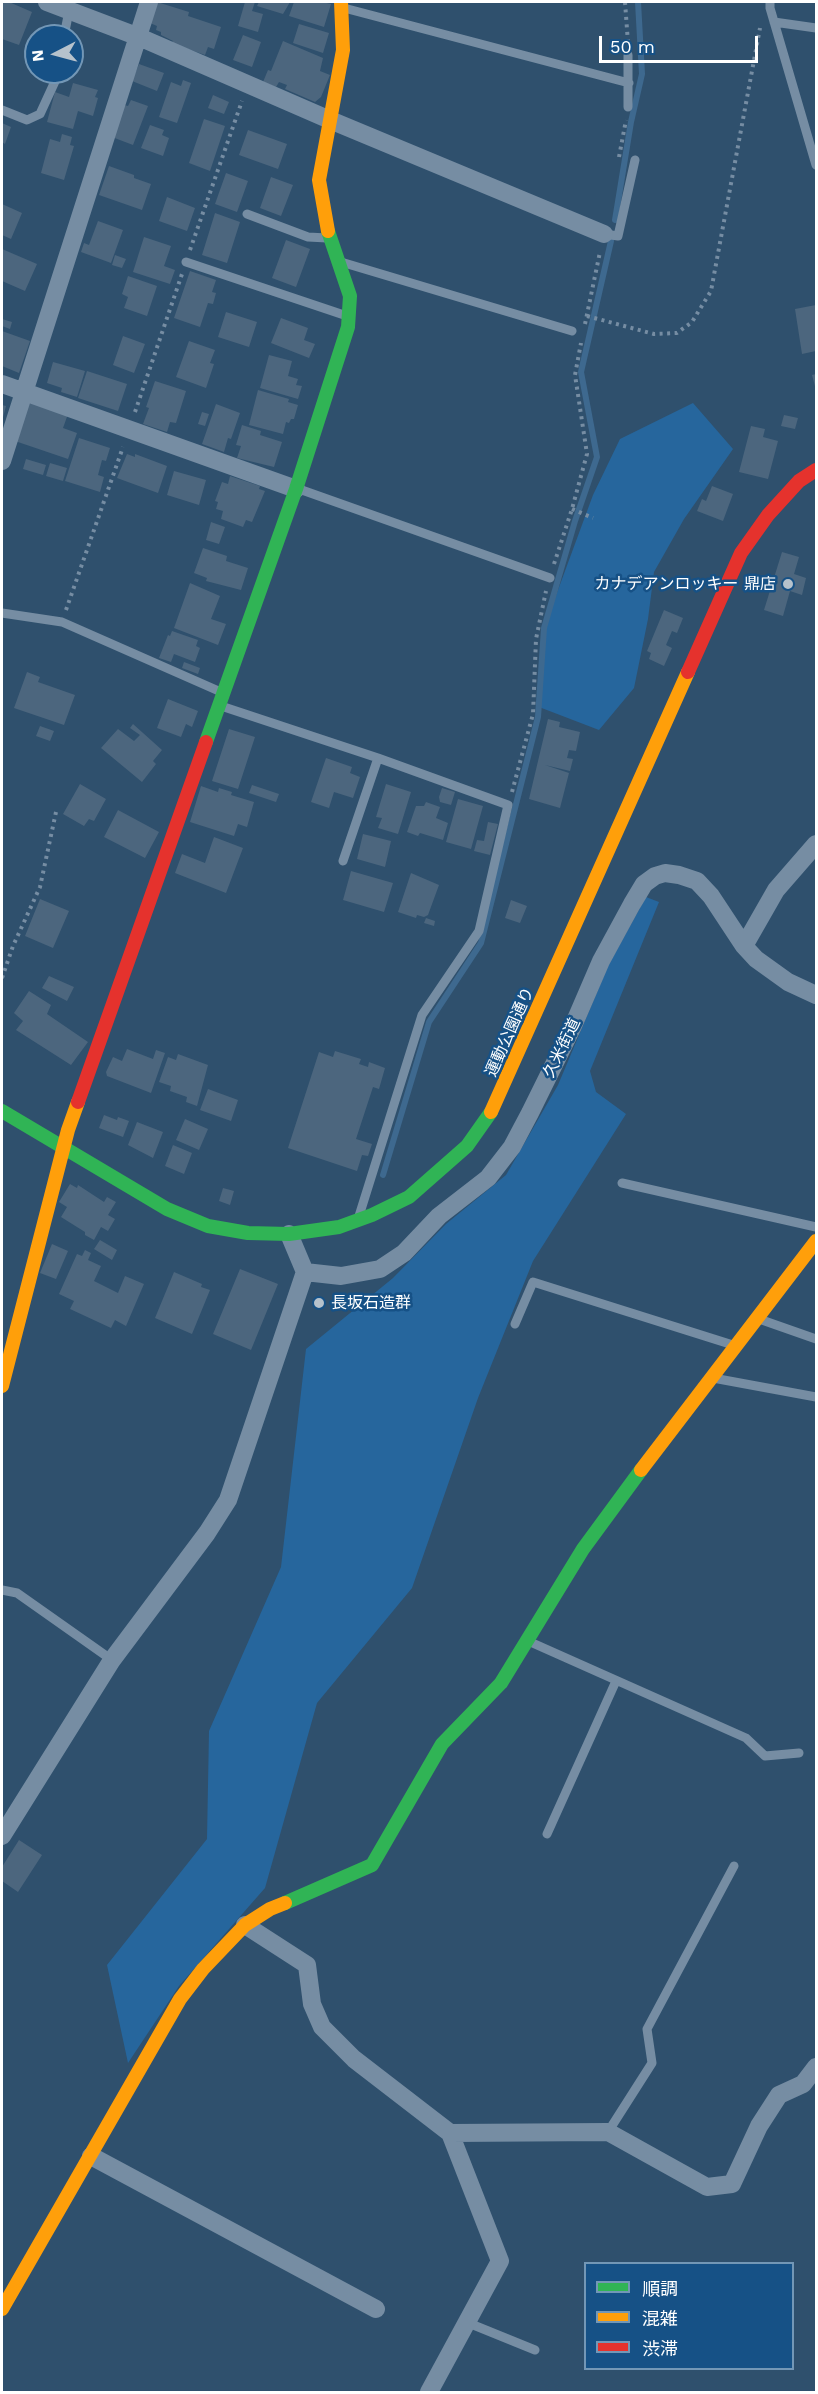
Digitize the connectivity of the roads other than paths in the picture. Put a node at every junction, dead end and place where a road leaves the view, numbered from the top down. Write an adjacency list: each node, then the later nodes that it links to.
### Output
1 (47, 2): 5 (street)
2 (149, 2): 9 (street)
3 (770, 2): 6 (lane)
4 (341, 4): 11 (lane); 15 (street)
5 (69, 11): 7 (lane); 9 (street)
6 (774, 21): 8 (lane); 17 (lane)
7 (66, 24)
8 (816, 28)
9 (139, 37): 15 (street); 26 (street)
10 (628, 55): 11 (lane)
11 (629, 83): 13 (lane)
12 (53, 84): 14 (lane)
13 (628, 107)
14 (2, 110)
15 (330, 120): 19 (street); 20 (street)
16 (635, 160): 19 (lane)
17 (816, 165)
18 (247, 214): 20 (lane)
19 (604, 234)
20 (329, 238): 21 (street)
21 (337, 260): 23 (street); 24 (lane)
22 (186, 262): 23 (lane)
23 (349, 317): 29 (street)
24 (572, 331)
25 (2, 384): 26 (street)
26 (25, 391): 27 (street); 29 (street)
27 (2, 461)
28 (816, 470): 41 (street, 運動公園通り)
29 (296, 489): 30 (lane); 32 (street)
30 (550, 578)
31 (2, 613): 32 (lane)
32 (221, 699): 33 (lane); 39 (street)
33 (378, 758): 35 (lane); 41 (lane)
34 (816, 844): 36 (street)
35 (343, 861)
36 (744, 946): 37 (street, 久米街道); 45 (street, 久米街道)
37 (816, 995)
38 (2, 1111): 39 (street, 運動公園通り)
39 (64, 1146): 43 (street, 運動公園通り); 51 (street)
40 (622, 1183): 42 (lane)
41 (357, 1220): 43 (street, 運動公園通り)
42 (816, 1227)
43 (289, 1234): 45 (street)
44 (816, 1241): 46 (street)
45 (305, 1272): 55 (street)
46 (756, 1318): 48 (lane); 49 (street)
47 (514, 1324): 49 (lane)
48 (816, 1339)
49 (736, 1346): 50 (street)
50 (710, 1378): 52 (lane); 54 (street)
51 (2, 1386)
52 (816, 1397)
53 (2, 1590): 55 (lane)
54 (528, 1641): 56 (lane); 61 (street)
55 (112, 1660): 59 (street)
56 (616, 1681): 57 (lane); 58 (lane)
57 (799, 1753)
58 (547, 1834)
59 (2, 1836)
60 (734, 1866): 64 (lane)
61 (245, 1925): 65 (street); 66 (street)
62 (816, 2067): 63 (street)
63 (809, 2087): 64 (street)
64 (608, 2132): 65 (street)
65 (450, 2133): 69 (street)
66 (91, 2156): 67 (street); 68 (street)
67 (376, 2308)
68 (2, 2309)
69 (466, 2322): 70 (lane); 71 (street)
70 (535, 2350)
71 (429, 2392)

